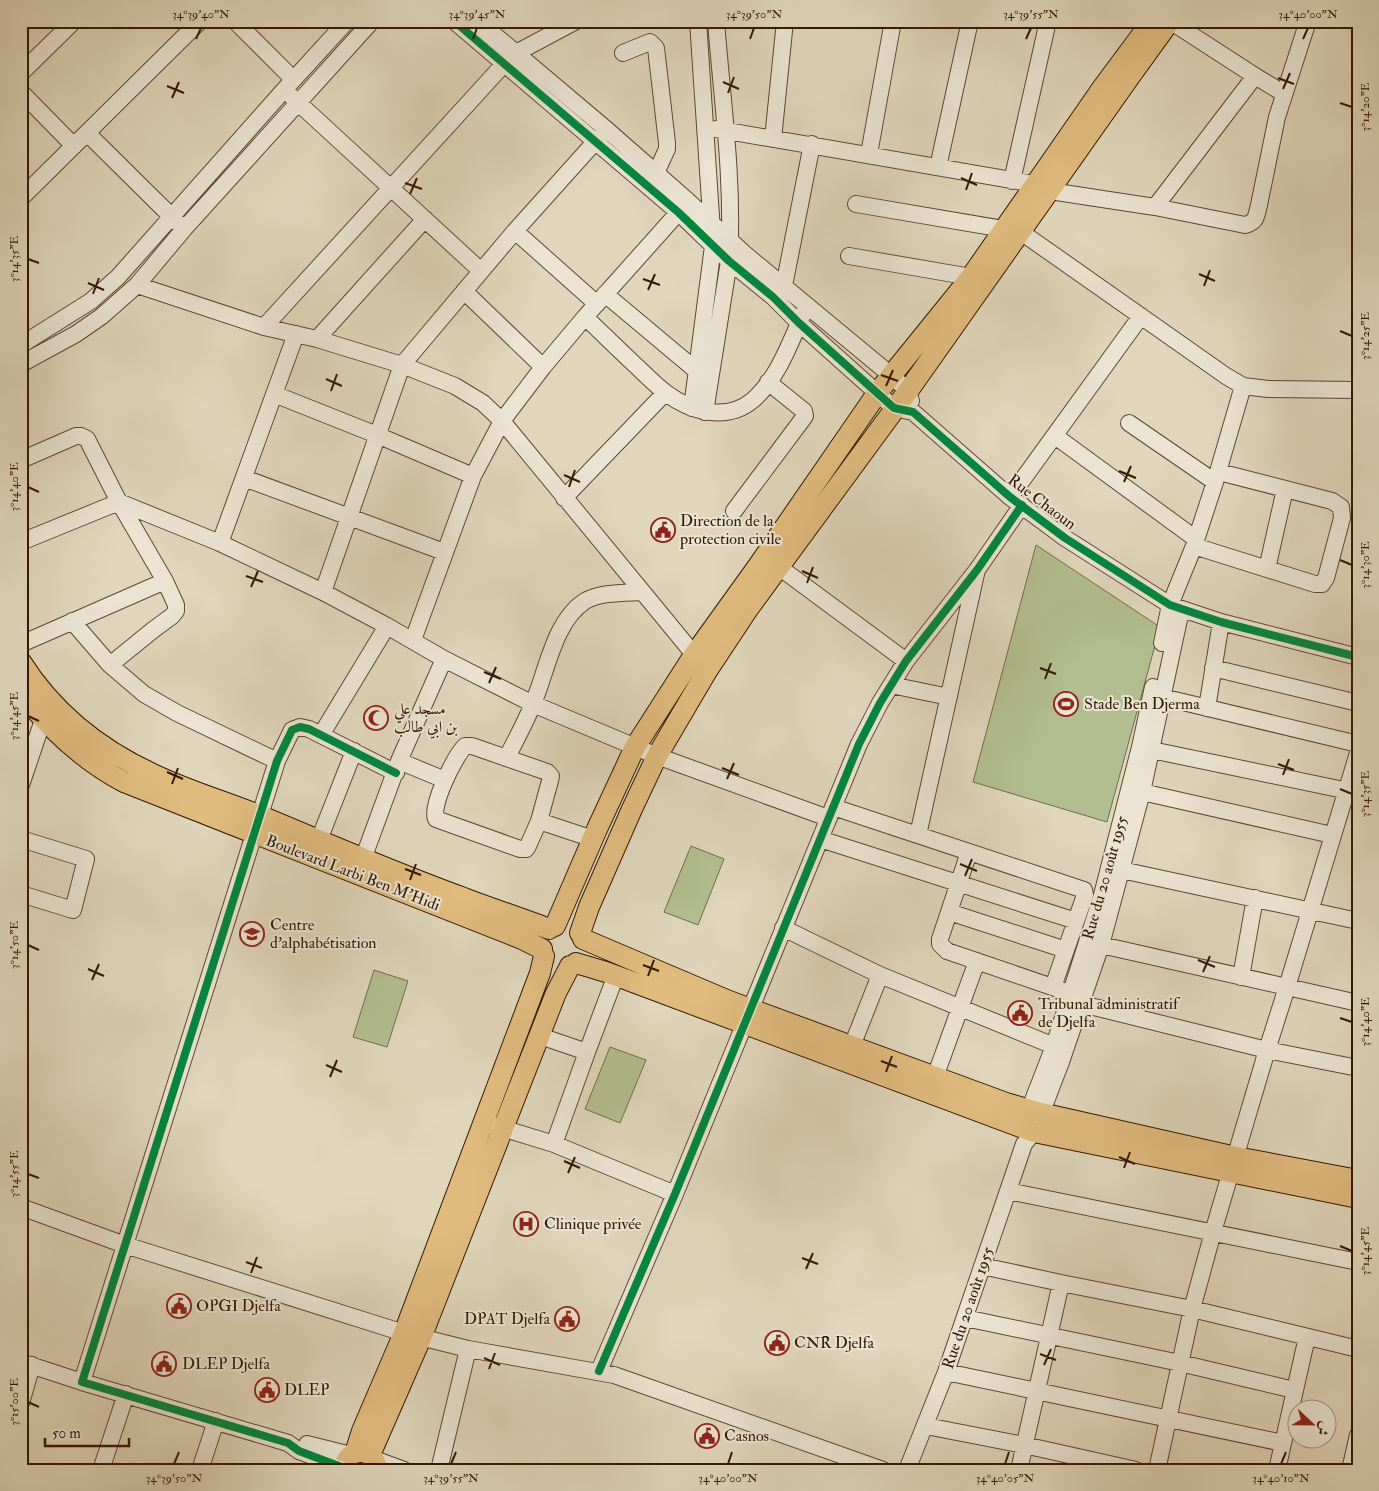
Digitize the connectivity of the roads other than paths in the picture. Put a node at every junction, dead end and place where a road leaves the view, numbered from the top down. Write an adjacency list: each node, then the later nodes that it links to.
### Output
1 (74, 21): 20 (street)
2 (200, 21): 28 (street)
3 (235, 21): 22 (street)
4 (347, 21): 22 (street)
5 (372, 21): 25 (street)
6 (454, 21): 19 (street)
7 (478, 21): 19 (street)
8 (698, 21): 26 (street)
9 (716, 21): 27 (street)
10 (785, 21): 30 (street)
11 (894, 21): 33 (street)
12 (970, 21): 34 (street)
13 (1048, 21): 36 (street)
14 (1152, 21): 38 (main road)
15 (1170, 21): 21 (street); 38 (main road)
16 (1308, 21): 24 (street)
17 (567, 23): 19 (street)
18 (623, 53): 35 (street)
19 (510, 58): 29 (street); 37 (street)
20 (21, 73)
21 (1255, 76): 24 (street); 42 (street)
22 (288, 84): 25 (street); 43 (street)
23 (21, 92): 32 (street)
24 (1283, 93): 42 (street)
25 (299, 103): 37 (street); 46 (street)
26 (706, 127): 27 (street); 45 (street)
27 (725, 130): 30 (street); 49 (street)
28 (87, 133): 32 (street); 43 (street)
29 (601, 135): 35 (street); 41 (street); 47 (street)
30 (773, 138): 31 (street)
31 (812, 144): 33 (street); 56 (street)
32 (74, 146): 39 (street)
33 (870, 154): 34 (street)
34 (938, 167): 36 (street)
35 (656, 173): 41 (street)
36 (1012, 181): 38 (street)
37 (390, 188): 44 (street); 63 (street)
38 (1042, 188): 42 (street); 48 (main road)
39 (21, 198)
40 (856, 204): 48 (street)
41 (683, 206): 45 (street); 50 (street, Rue Chaoun); 58 (street)
42 (1155, 207)
43 (171, 216): 46 (street); 66 (street)
44 (425, 219): 53 (street); 65 (street)
45 (712, 224): 49 (street); 50 (street)
46 (184, 229): 55 (street)
47 (516, 231): 53 (street); 58 (street)
48 (1012, 231): 54 (main road); 60 (street); 75 (main road)
49 (730, 240): 52 (street); 56 (street)
50 (713, 246): 52 (street, Rue Chaoun); 70 (street)
51 (849, 256): 54 (street)
52 (729, 260): 62 (street, Rue Chaoun); 79 (street)
53 (482, 271): 57 (street)
54 (970, 277): 71 (main road)
55 (137, 285): 63 (street); 67 (street)
56 (784, 286): 59 (street)
57 (464, 291): 68 (street); 69 (street)
58 (601, 299): 61 (street); 70 (street)
59 (806, 305): 62 (street); 71 (street)
60 (1141, 316): 73 (street); 84 (street)
61 (585, 317): 69 (street); 77 (street)
62 (799, 323): 72 (street); 76 (street, Rue Chaoun)
63 (264, 327): 64 (street)
64 (296, 334): 65 (street); 78 (street)
65 (317, 339): 68 (street)
66 (21, 345)
67 (21, 364)
68 (402, 365): 81 (street); 83 (street)
69 (543, 367): 81 (street)
70 (696, 371): 79 (street)
71 (892, 376): 75 (street); 76 (main road)
72 (768, 382): 79 (street); 93 (street)
73 (1243, 386): 74 (street); 87 (street)
74 (1358, 390)
75 (908, 391): 80 (main road)
76 (878, 392): 80 (street, Rue Chaoun); 111 (main road)
77 (666, 393): 79 (street); 90 (street)
78 (274, 394): 83 (street); 88 (street)
79 (698, 410)
80 (904, 410): 91 (street, Rue Chaoun); 99 (main road)
81 (502, 421): 86 (street); 90 (street)
82 (1129, 423): 87 (street)
83 (377, 435): 86 (street); 94 (street)
84 (1055, 436): 91 (street); 96 (street)
85 (21, 460): 92 (street)
86 (473, 476): 98 (street)
87 (1217, 477): 89 (street); 96 (street)
88 (244, 478): 94 (street); 97 (street)
89 (1285, 489): 100 (street); 100 (street)
90 (564, 498): 104 (street)
91 (1016, 501): 101 (street); 105 (street, Rue Chaoun)
92 (119, 502): 95 (street); 97 (street); 102 (street)
93 (734, 512)
94 (349, 517): 98 (street); 103 (street)
95 (21, 542)
96 (1195, 542): 100 (street); 105 (street)
97 (220, 543): 103 (street)
98 (444, 552): 109 (street)
99 (779, 567): 114 (street); 118 (main road)
100 (1267, 569)
101 (977, 570): 114 (street); 121 (street)
102 (164, 581): 106 (street); 116 (street)
103 (323, 592): 108 (street)
104 (642, 592): 111 (street); 124 (street)
105 (1175, 607): 107 (street, Rue Chaoun); 122 (street, Rue du 20 août 1955); 130 (street, Rue du 20 août 1955)
106 (72, 621): 110 (street); 116 (street)
107 (1221, 622): 112 (street, Rue Chaoun); 117 (street)
108 (387, 626): 109 (street); 127 (street)
109 (413, 640): 113 (street)
110 (21, 644)
111 (694, 655): 118 (street); 129 (main road)
112 (1358, 656)
113 (444, 659): 124 (street); 136 (street)
114 (906, 661): 119 (street)
115 (21, 662): 143 (main road)
116 (110, 665): 135 (street)
117 (1213, 668): 123 (street); 125 (street)
118 (707, 671): 133 (main road)
119 (891, 685): 121 (street); 141 (street)
120 (21, 693): 126 (main road, Boulevard Larbi Ben M'Hidi)
121 (949, 697): 144 (street)
122 (1162, 697): 125 (street); 130 (street, Rue du 20 août 1955)
123 (1358, 703)
124 (533, 704): 129 (street); 134 (street)
125 (1207, 708): 128 (street)
126 (43, 720): 138 (street); 143 (main road, Boulevard Larbi Ben M'Hidi)
127 (322, 735): 131 (street); 135 (street)
128 (1358, 744)
129 (635, 747): 133 (street); 147 (main road)
130 (1145, 748): 139 (street, Rue du 20 août 1955); 140 (street); 152 (street, Rue du 20 août 1955)
131 (354, 751): 136 (street); 149 (street)
132 (1358, 753): 140 (street)
133 (657, 756): 141 (street); 162 (main road)
134 (507, 757): 137 (street); 142 (street)
135 (278, 761): 143 (street)
136 (398, 767): 137 (street); 151 (street)
137 (445, 780): 142 (street)
138 (21, 785)
139 (1142, 792): 145 (street); 152 (street, Rue du 20 août 1955)
140 (1352, 792): 145 (street)
141 (830, 812): 144 (street); 148 (street)
142 (539, 821): 147 (street)
143 (258, 825): 149 (main road); 165 (main road, Boulevard Larbi Ben M'Hidi); 195 (street)
144 (918, 835): 150 (street)
145 (1332, 835): 156 (street)
146 (21, 839): 154 (street)
147 (593, 839): 160 (main road)
148 (820, 839): 153 (street); 161 (street)
149 (319, 840): 151 (main road)
150 (969, 852): 153 (street); 158 (street)
151 (363, 859): 160 (main road)
152 (1116, 870): 155 (street); 163 (street, Rue du 20 août 1955); 173 (street, Rue du 20 août 1955)
153 (959, 884): 157 (street); 158 (street)
154 (21, 894)
155 (1255, 898): 156 (street); 170 (street)
156 (1310, 910): 159 (street); 172 (street)
157 (949, 912): 164 (street); 166 (street)
158 (1076, 921): 164 (street)
159 (1358, 921)
160 (552, 928): 162 (main road); 165 (main road)
161 (783, 928): 168 (street); 176 (street)
162 (582, 936): 167 (main road); 176 (main road)
163 (1101, 945): 170 (street); 173 (street, Rue du 20 août 1955)
164 (1066, 950): 171 (street)
165 (543, 952): 167 (main road); 184 (main road)
166 (976, 961): 171 (street); 175 (street)
167 (573, 964): 169 (main road); 177 (main road)
168 (880, 974): 175 (street); 178 (street)
169 (616, 975): 176 (main road); 181 (street)
170 (1241, 977): 172 (street)
171 (1053, 987): 173 (street)
172 (1287, 987): 174 (street); 180 (street)
173 (1073, 1000): 179 (street, Rue du 20 août 1955); 180 (street); 185 (street, Rue du 20 août 1955)
174 (1358, 1003)
175 (960, 1008): 179 (street); 183 (street)
176 (748, 1016): 178 (main road); 185 (main road); 191 (street)
177 (540, 1036): 181 (street); 186 (main road)
178 (852, 1046): 183 (main road)
179 (1054, 1046): 185 (street, Rue du 20 août 1955)
180 (1267, 1050): 182 (street); 188 (street)
181 (587, 1052): 187 (street)
182 (1358, 1068)
183 (935, 1077): 185 (main road)
184 (483, 1122): 186 (street); 201 (main road)
185 (1030, 1125): 188 (main road); 190 (street, Rue du 20 août 1955)
186 (504, 1129): 187 (street); 201 (main road)
187 (554, 1144): 191 (street)
188 (1234, 1164): 189 (main road); 192 (main road); 194 (street)
189 (1358, 1180)
190 (1008, 1191): 194 (street); 197 (street, Rue du 20 août 1955)
191 (675, 1194): 208 (street)
192 (1358, 1198)
193 (21, 1207): 195 (street)
194 (1213, 1232): 196 (street); 199 (street)
195 (125, 1245): 201 (street); 210 (street)
196 (1358, 1262)
197 (982, 1266): 198 (street); 200 (street, Rue du 20 août 1955)
198 (1062, 1284): 199 (street); 202 (street)
199 (1192, 1309): 203 (street); 206 (street)
200 (965, 1318): 202 (street); 209 (street, Rue du 20 août 1955)
201 (413, 1335): 204 (street); 221 (main road)
202 (1050, 1336): 206 (street); 212 (street)
203 (1307, 1337): 205 (street); 211 (street)
204 (468, 1349): 208 (street); 225 (street)
205 (1358, 1349)
206 (1180, 1363): 211 (street); 215 (street)
207 (26, 1364): 210 (street); 214 (street)
208 (599, 1371): 226 (street)
209 (946, 1372): 212 (street); 217 (street, Rue du 20 août 1955)
210 (82, 1382): 213 (street)
211 (1294, 1390): 219 (street)
212 (1037, 1391): 215 (street); 220 (street)
213 (126, 1394): 216 (street); 222 (street)
214 (21, 1403)
215 (1168, 1418): 219 (street); 230 (street)
216 (216, 1421): 221 (street); 223 (street)
217 (926, 1426): 220 (street); 227 (street, Rue du 20 août 1955)
218 (1358, 1435): 232 (street)
219 (1283, 1443): 231 (street)
220 (1024, 1445): 228 (street); 229 (street)
221 (359, 1462): 224 (street)
222 (101, 1470)
223 (200, 1470)
224 (404, 1470)
225 (439, 1470)
226 (884, 1470)
227 (907, 1470)
228 (1019, 1470)
229 (1136, 1470)
230 (1158, 1470)
231 (1277, 1470)
232 (1350, 1470)

